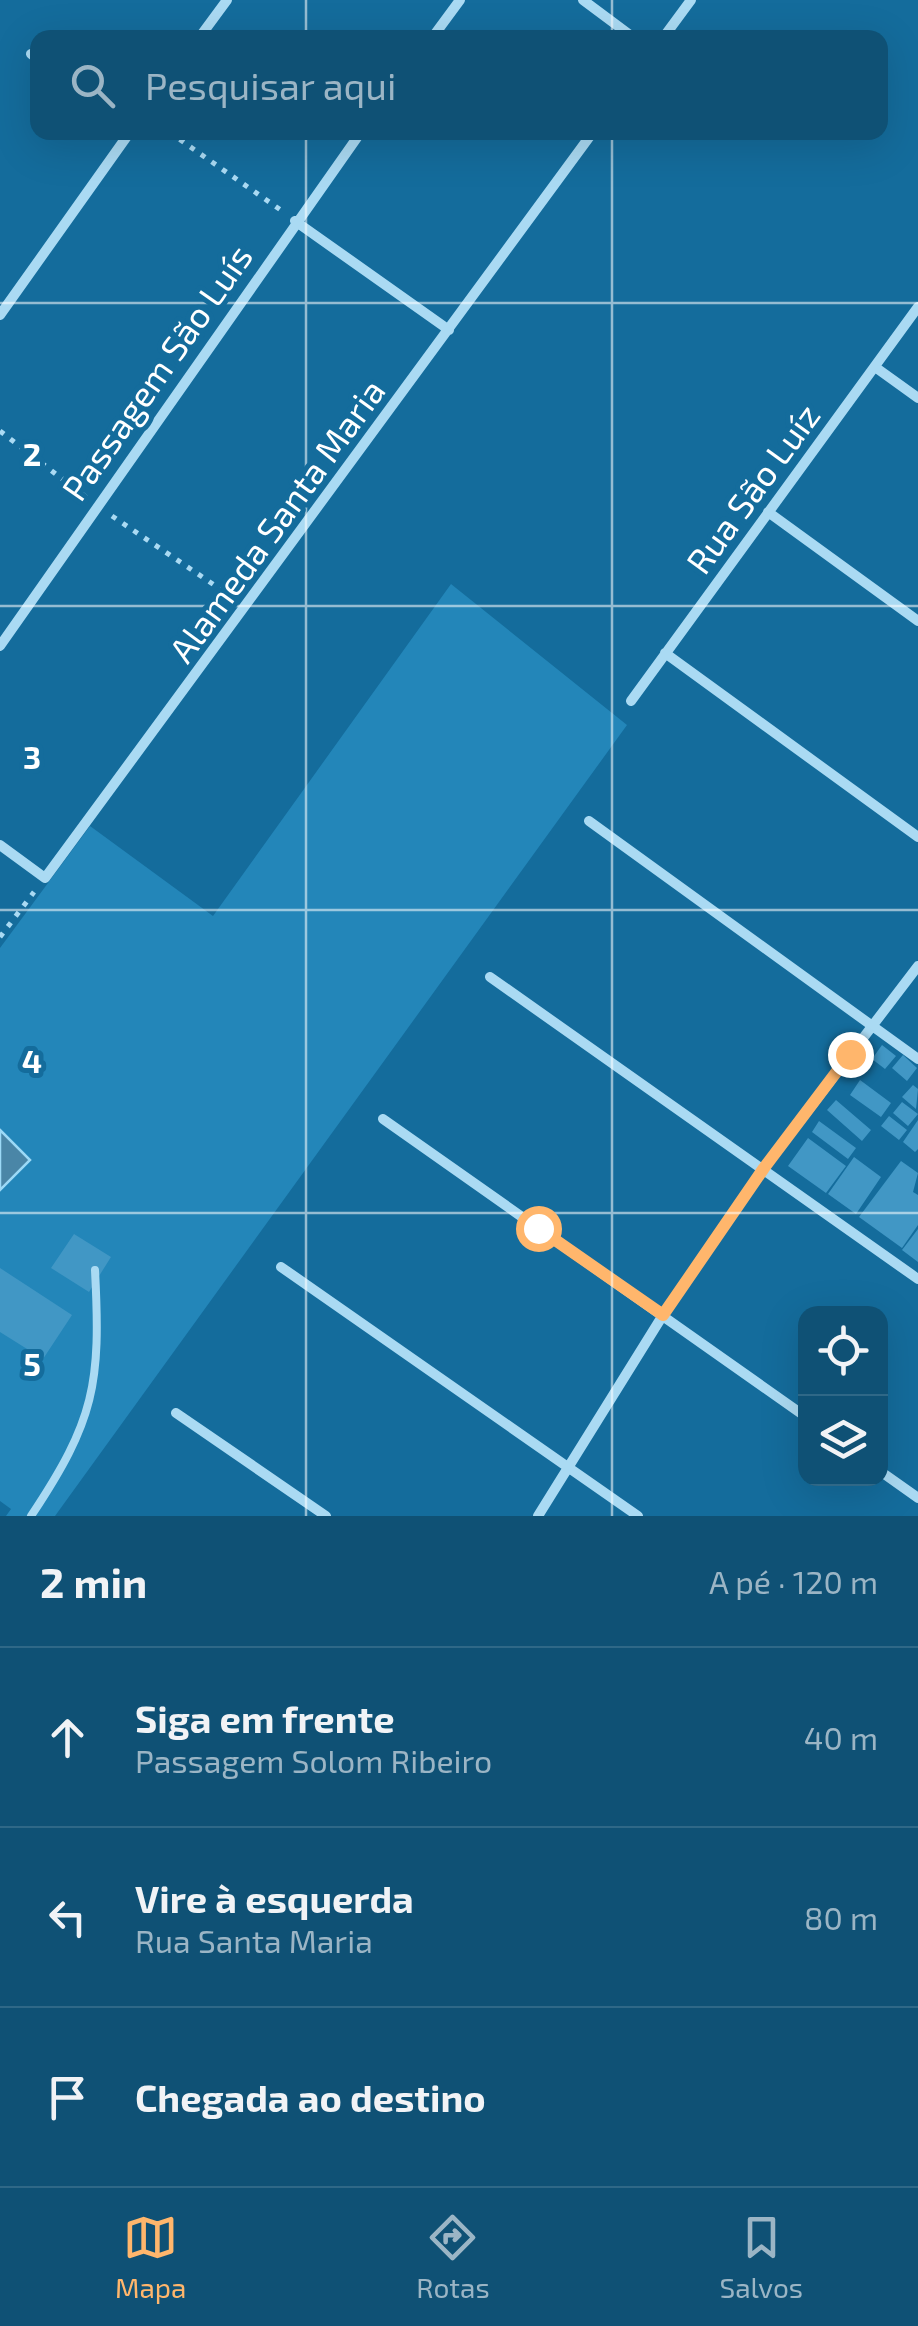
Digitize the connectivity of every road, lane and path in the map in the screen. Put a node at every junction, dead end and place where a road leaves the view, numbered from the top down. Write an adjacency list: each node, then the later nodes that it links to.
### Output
1 (226, 0): 5 (street)
2 (460, 0): 6 (street)
3 (582, 0): 7 (street)
4 (691, 0): 8 (street)
5 (205, 30)
6 (438, 30)
7 (623, 30)
8 (669, 30)
9 (124, 140): 15 (street)
10 (181, 140): 13 (path)
11 (355, 140): 13 (street, Passagem São Luís)
12 (588, 140): 16 (street, Alameda Santa Maria)
13 (295, 221): 16 (street); 20 (street, Passagem São Luís)
14 (918, 307): 17 (street, Rua São Luíz)
15 (0, 315)
16 (450, 330): 22 (street, Alameda Santa Maria)
17 (874, 367): 18 (street); 21 (street, Rua São Luíz)
18 (918, 398)
19 (0, 430): 20 (path)
20 (96, 505): 22 (path); 24 (street, Passagem São Luís)
21 (768, 512): 23 (street); 25 (street, Rua São Luíz)
22 (247, 607): 30 (street, Alameda Santa Maria)
23 (918, 621)
24 (0, 646)
25 (665, 653): 26 (street, Rua São Luíz); 28 (street)
26 (631, 701)
27 (588, 821): 34 (street)
28 (918, 838)
29 (0, 845): 30 (street)
30 (45, 878): 31 (path)
31 (0, 937)
32 (918, 966): 34 (street)
33 (490, 977): 37 (street)
34 (872, 1026): 35 (street); 37 (street)
35 (918, 1059)
36 (383, 1119): 41 (street)
37 (764, 1168): 40 (street); 41 (street)
38 (281, 1267): 44 (street)
39 (95, 1270): 47 (lane)
40 (918, 1279)
41 (663, 1315): 42 (street); 44 (street)
42 (798, 1411)
43 (176, 1412): 48 (street)
44 (568, 1467): 49 (street); 50 (street)
45 (888, 1477): 46 (street)
46 (918, 1498)
47 (30, 1516)
48 (326, 1516)
49 (538, 1516)
50 (638, 1516)

